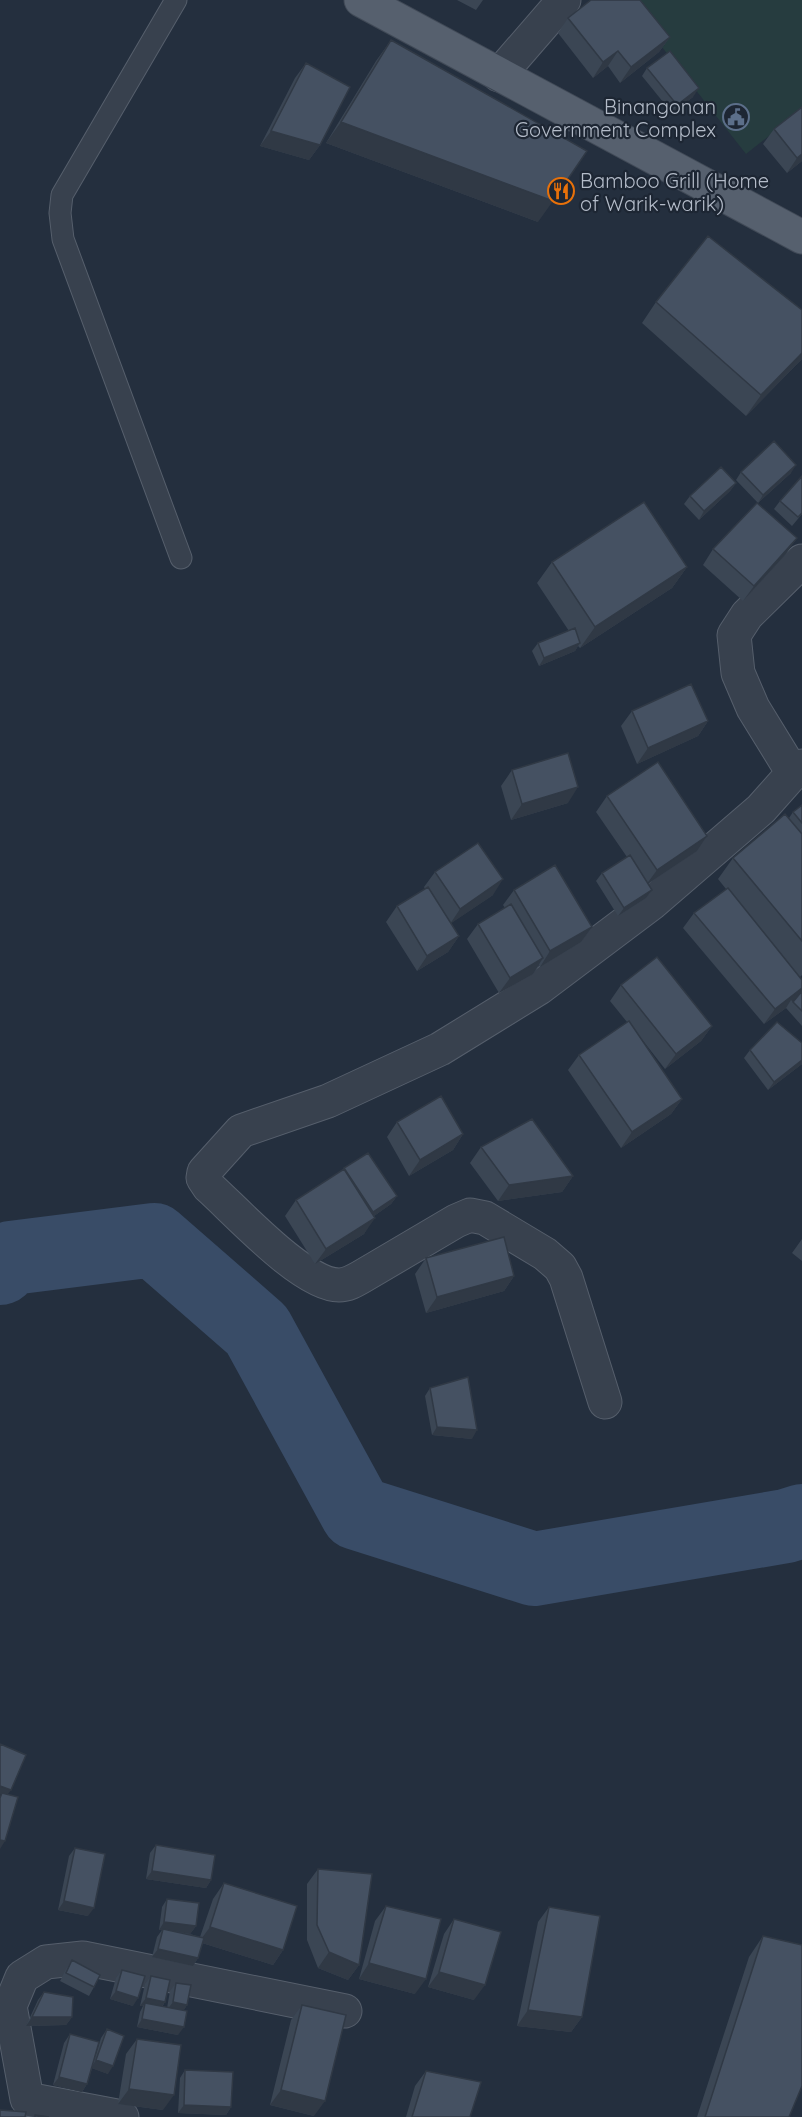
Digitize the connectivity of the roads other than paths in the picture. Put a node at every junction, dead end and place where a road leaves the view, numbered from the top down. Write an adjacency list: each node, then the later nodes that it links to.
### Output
1 (176, 0): 6 (lane)
2 (361, 0): 4 (main road)
3 (564, 0): 4 (street)
4 (499, 75): 5 (main road)
5 (802, 237)
6 (181, 558)
7 (802, 561): 8 (street)
8 (797, 769): 9 (street)
9 (605, 1402)
10 (5, 2005): 11 (street); 12 (street)
11 (345, 2011)
12 (26, 2108): 13 (street)
13 (122, 2117)

